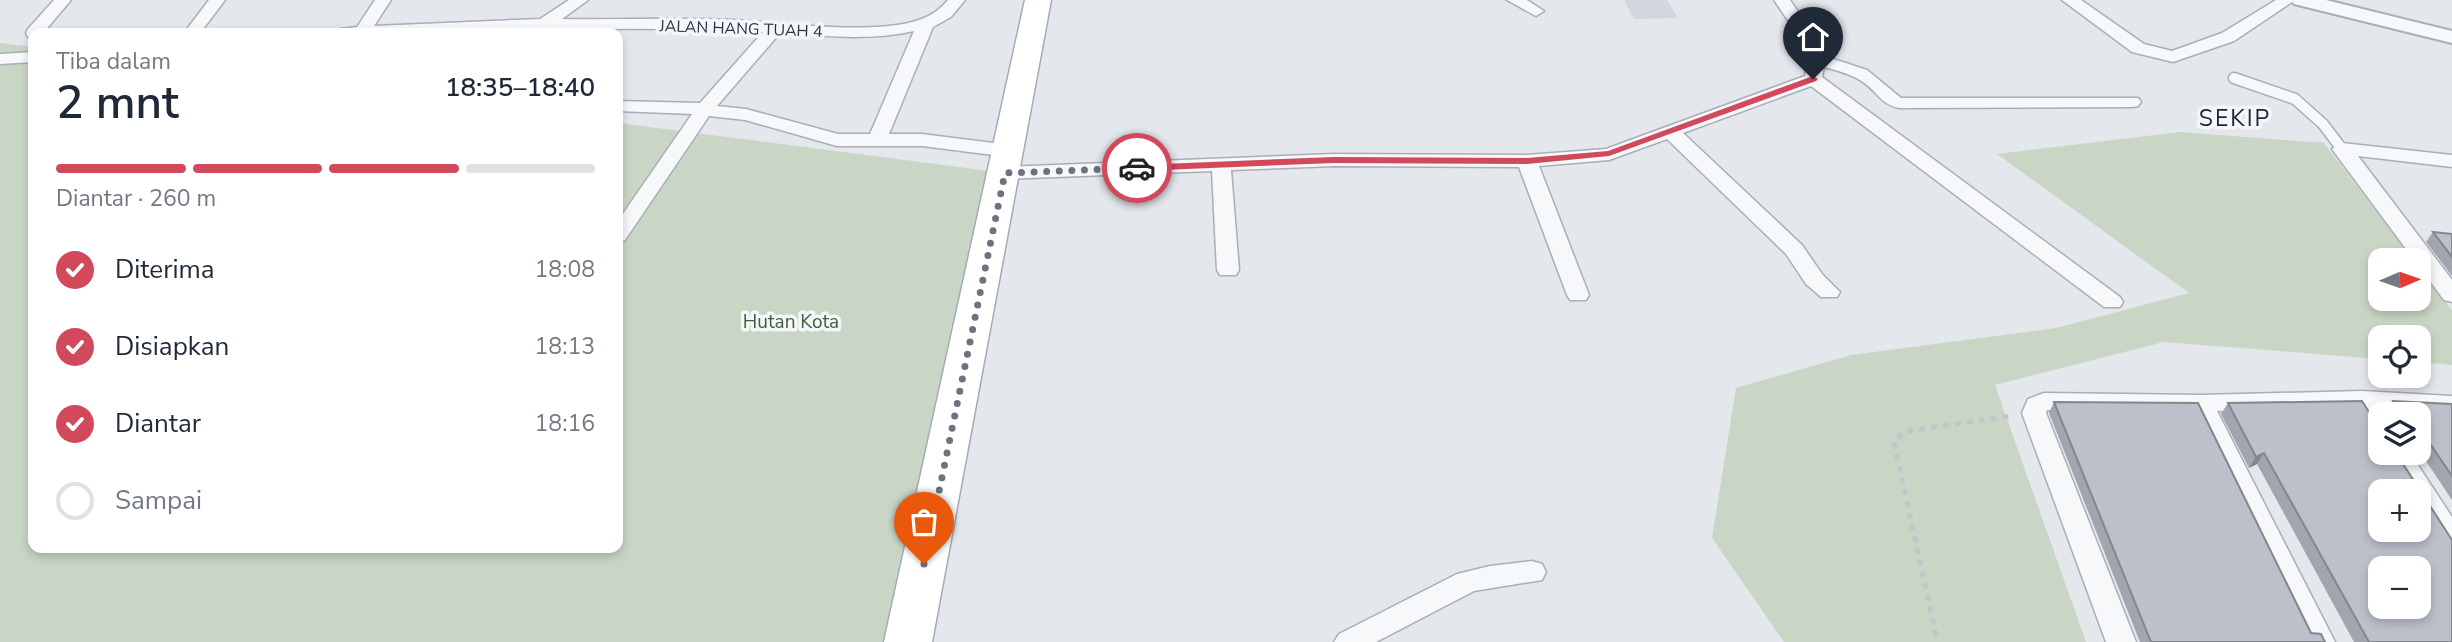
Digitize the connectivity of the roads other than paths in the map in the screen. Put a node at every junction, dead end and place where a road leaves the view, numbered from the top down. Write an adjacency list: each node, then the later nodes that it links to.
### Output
1 (63, 0): 15 (street)
2 (217, 0): 16 (street)
3 (383, 0): 17 (street)
4 (580, 0): 13 (street)
5 (957, 0): 14 (street, JALAN HANG TUAH 4)
6 (1038, 0): 36 (main road)
7 (1515, 0): 12 (street)
8 (1782, 0): 26 (street)
9 (2070, 0): 10 (street)
10 (2287, 0)
11 (2301, 0): 22 (street)
12 (1536, 11)
13 (544, 24): 18 (street, JALAN HANG TUAH 4); 19 (street, JALAN HANG TUAH 4)
14 (926, 24): 21 (street, JALAN HANG TUAH 4); 32 (street)
15 (39, 28)
16 (196, 28)
17 (358, 28)
18 (513, 28)
19 (590, 28)
20 (623, 28): 21 (street, JALAN HANG TUAH 4)
21 (776, 28): 30 (street)
22 (2452, 37)
23 (28, 39): 25 (street)
24 (28, 57): 25 (street)
25 (5, 59)
26 (1815, 69): 28 (street); 31 (street); 43 (street)
27 (2234, 78): 33 (lane)
28 (2132, 102)
29 (623, 106): 30 (street)
30 (702, 109): 32 (street); 38 (street)
31 (1672, 132): 34 (street); 40 (street)
32 (877, 140): 36 (street)
33 (2342, 149): 35 (street); 42 (street)
34 (1527, 161): 37 (street); 41 (street)
35 (2452, 161)
36 (1007, 162): 37 (street); 51 (main road)
37 (1221, 164): 39 (street)
38 (623, 228)
39 (1228, 270)
40 (1829, 292)
41 (1578, 295)
42 (2452, 295)
43 (2112, 302)
44 (2362, 399): 45 (street); 46 (street); 47 (street)
45 (2201, 403): 53 (street); 54 (street)
46 (2452, 404)
47 (2368, 408)
48 (2405, 465): 49 (street)
49 (2452, 539)
50 (1532, 572): 52 (street)
51 (908, 642)
52 (1349, 642)
53 (2121, 642)
54 (2320, 642)

